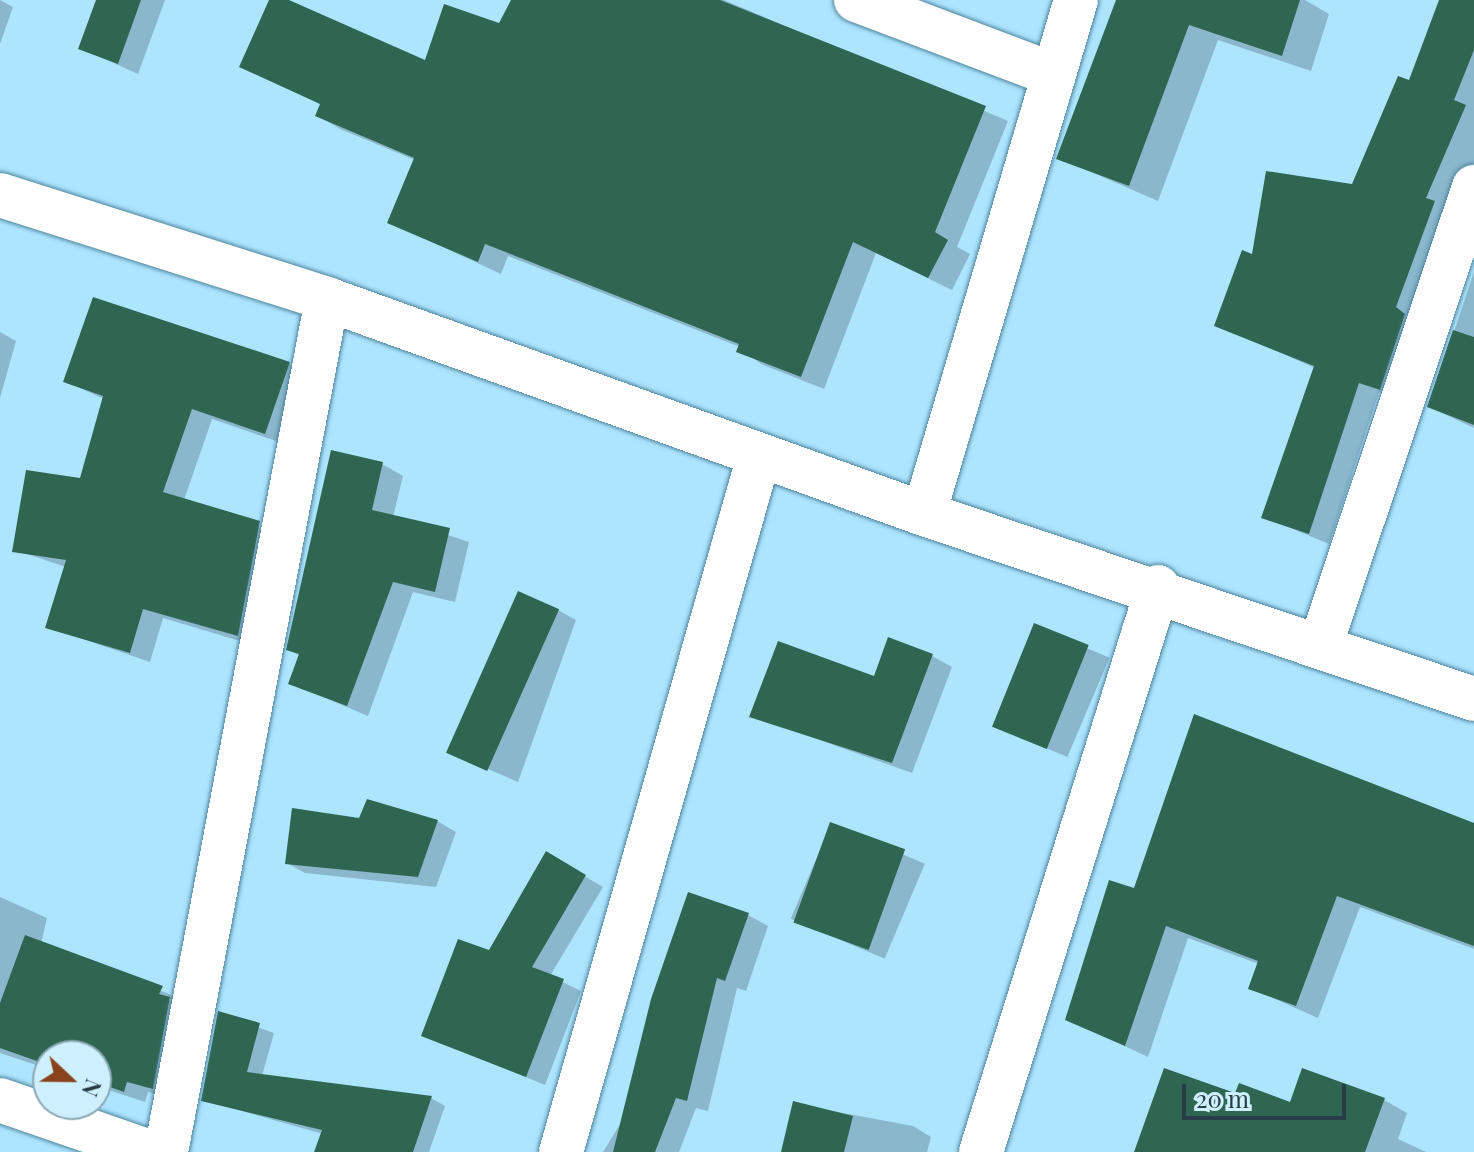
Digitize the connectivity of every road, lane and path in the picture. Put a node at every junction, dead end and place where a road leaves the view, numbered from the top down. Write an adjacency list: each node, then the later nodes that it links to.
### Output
1 (856, 0): 3 (street)
2 (1076, 0): 3 (street)
3 (1052, 74): 8 (street)
4 (1474, 187): 10 (street)
5 (0, 195): 6 (street)
6 (327, 299): 7 (street); 14 (street)
7 (759, 456): 8 (street); 15 (street)
8 (924, 514): 9 (street)
9 (1158, 587): 10 (street); 16 (street)
10 (1321, 644): 11 (street)
11 (1474, 699)
12 (0, 1100): 13 (street)
13 (150, 1152)
14 (166, 1152)
15 (561, 1152)
16 (981, 1152)

